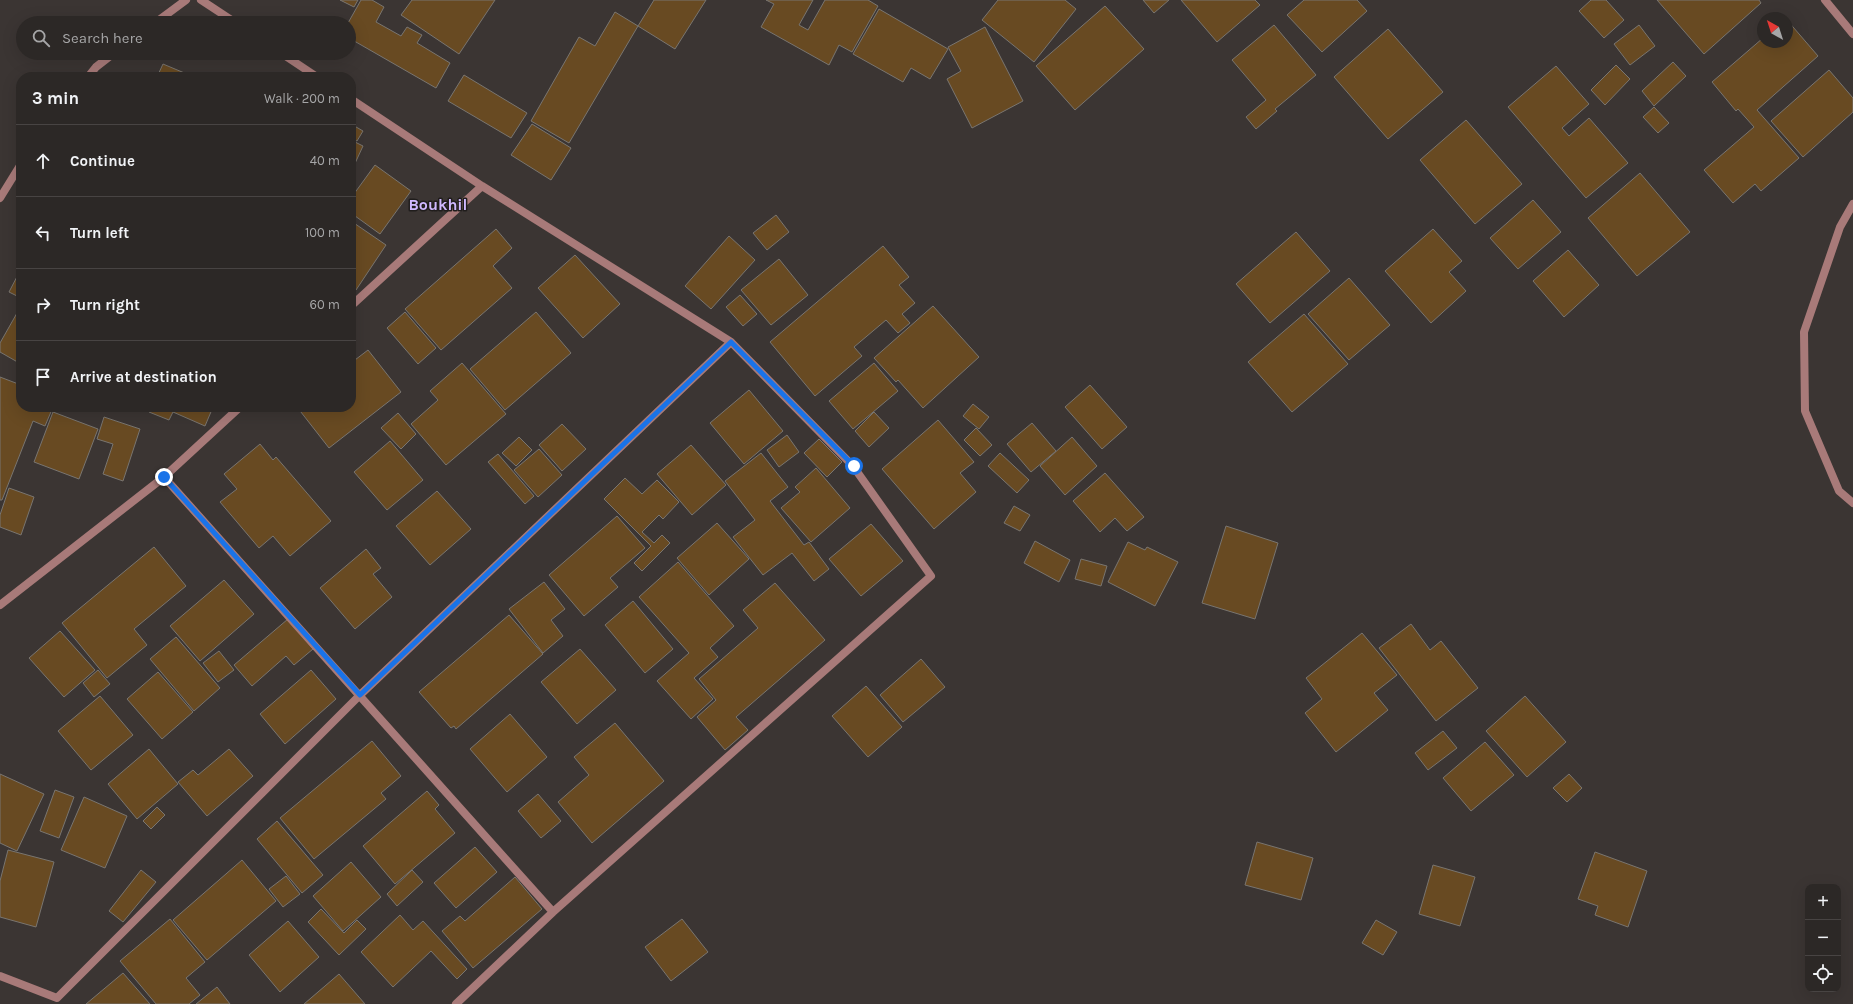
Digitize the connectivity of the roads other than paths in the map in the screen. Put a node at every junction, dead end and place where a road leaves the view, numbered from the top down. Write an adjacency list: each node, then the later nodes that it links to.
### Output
1 (186, 0): 4 (street)
2 (201, 0): 5 (street)
3 (1825, 0): 6 (street)
4 (164, 16)
5 (225, 16)
6 (1853, 34)
7 (105, 60): 9 (street)
8 (292, 60): 10 (street)
9 (92, 72)
10 (310, 72)
11 (356, 102): 13 (street)
12 (16, 172): 14 (street)
13 (482, 186): 16 (street); 17 (street)
14 (0, 198)
15 (1853, 204): 20 (street)
16 (356, 301)
17 (731, 342): 22 (street); 23 (street)
18 (235, 412): 19 (street)
19 (164, 477): 21 (street); 22 (street)
20 (1853, 504)
21 (0, 605)
22 (360, 695): 23 (street); 25 (street)
23 (553, 912): 26 (street)
24 (0, 976): 25 (street)
25 (54, 1001)
26 (456, 1004)

